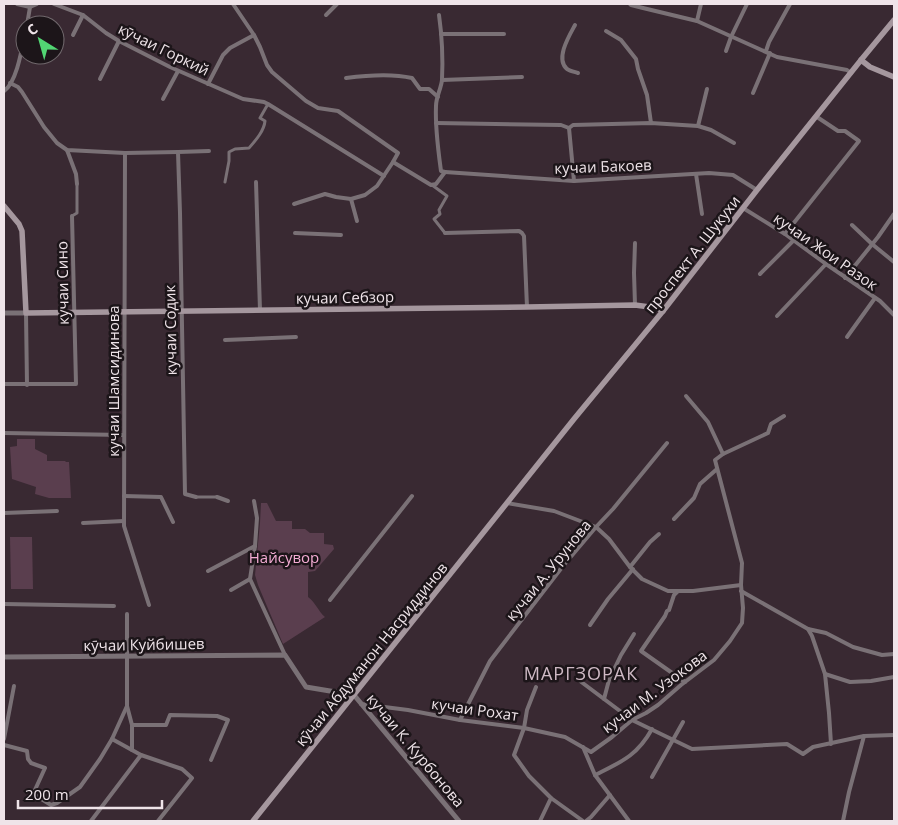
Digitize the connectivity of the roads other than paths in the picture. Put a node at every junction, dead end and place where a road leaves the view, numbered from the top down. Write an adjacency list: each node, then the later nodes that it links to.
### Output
1 (17, 4): 11 (street)
2 (37, 4): 11 (street)
3 (54, 4): 13 (street, кӯчаи Горкий)
4 (233, 4): 23 (street)
5 (337, 4): 14 (street)
6 (630, 4): 10 (street)
7 (702, 4): 17 (street)
8 (747, 4): 24 (street)
9 (790, 4): 27 (street)
10 (643, 6): 17 (street)
11 (30, 7): 12 (street)
12 (29, 15)
13 (83, 15): 22 (street); 25 (street, кӯчаи Горкий)
14 (326, 15)
15 (439, 15): 20 (street)
16 (894, 20): 28 (main road, проспект А. Шукухи)
17 (697, 22): 24 (street)
18 (575, 25): 31 (street)
19 (606, 32): 48 (street)
20 (441, 34): 21 (street); 37 (street)
21 (504, 34)
22 (73, 35)
23 (254, 35): 39 (street); 56 (street)
24 (731, 37): 26 (street); 27 (street)
25 (119, 41): 30 (street, кӯчаи Горкий); 36 (street)
26 (726, 51)
27 (768, 52): 32 (street); 42 (street)
28 (861, 60): 32 (main road, проспект А. Шукухи); 34 (main road)
29 (17, 65): 38 (street)
30 (178, 71): 39 (street, кӯчаи Горкий); 44 (street)
31 (578, 73)
32 (851, 73): 46 (main road, проспект А. Шукухи)
33 (522, 77): 37 (street)
34 (894, 77)
35 (346, 78): 43 (street)
36 (100, 79)
37 (442, 80): 43 (street)
38 (10, 83): 41 (street); 52 (street)
39 (208, 84): 45 (street, кӯчаи Горкий)
40 (707, 89): 49 (street)
41 (4, 91)
42 (753, 93)
43 (438, 97): 47 (street)
44 (163, 99)
45 (268, 104): 59 (street, кӯчаи Горкий); 61 (street)
46 (816, 117): 65 (main road, проспект А. Шукухи); 77 (street)
47 (436, 123): 50 (street); 57 (street)
48 (651, 123): 49 (street); 50 (street)
49 (698, 126): 51 (street)
50 (569, 128): 60 (street)
51 (734, 143)
52 (67, 150): 55 (street); 63 (street)
53 (209, 151): 54 (street)
54 (178, 152): 55 (street); 90 (street, кучаи Содик)
55 (125, 153): 93 (street, кучаи Шамсидинова)
56 (393, 162): 59 (street); 64 (street)
57 (445, 172): 60 (street, кучаи Бакоев); 64 (street)
58 (696, 174): 60 (street, кучаи Бакоев); 65 (street, кучаи Бакоев); 70 (street)
59 (384, 176): 66 (street)
60 (574, 181)
61 (225, 182)
62 (256, 182): 89 (street)
63 (77, 184): 72 (street, кучаи Сино)
64 (431, 185): 76 (street)
65 (758, 190): 69 (main road, проспект А. Шукухи)
66 (351, 199): 67 (street); 73 (street)
67 (294, 204)
68 (4, 206): 95 (main road)
69 (743, 208): 77 (street, кучаи Жои Разок); 91 (main road, проспект А. Шукухи)
70 (702, 214)
71 (894, 214): 81 (street)
72 (72, 216): 92 (street, кучаи Сино)
73 (357, 221)
74 (852, 226): 81 (street)
75 (295, 233): 78 (street)
76 (444, 233): 88 (street)
77 (785, 234): 79 (street, кучаи Жои Разок)
78 (341, 235)
79 (794, 240): 83 (street, кучаи Жои Разок); 84 (street)
80 (635, 243): 87 (street)
81 (872, 244): 82 (street); 85 (street)
82 (894, 262)
83 (826, 264): 85 (street, кучаи Жои Разок); 97 (street)
84 (760, 274)
85 (846, 278): 86 (street, кучаи Жои Разок)
86 (875, 298): 96 (street, кучаи Жои Разок); 99 (street)
87 (635, 305): 88 (main road, кучаи Себзор); 91 (main road, кучаи Себзор)
88 (527, 307): 89 (main road, кучаи Себзор)
89 (260, 310): 90 (main road, кучаи Себзор)
90 (181, 311): 93 (main road, кучаи Себзор); 112 (street, кучаи Содик)
91 (664, 311): 116 (main road, проспект А. Шукухи)
92 (74, 312): 93 (main road, кучаи Себзор); 95 (main road, кучаи Себзор); 102 (street, кучаи Сино)
93 (124, 312): 106 (street, кучаи Шамсидинова)
94 (4, 313): 95 (street)
95 (26, 313): 102 (street)
96 (894, 315)
97 (777, 316)
98 (296, 337): 100 (street)
99 (847, 337)
100 (225, 340)
101 (4, 384): 102 (street)
102 (27, 385)
103 (686, 396): 108 (street)
104 (784, 416): 108 (street)
105 (4, 434): 106 (street)
106 (124, 435): 110 (street, кучаи Шамсидинова)
107 (667, 443): 123 (street, кучаи А. Урунова)
108 (723, 454): 109 (street)
109 (717, 469): 119 (street); 129 (street, кучаи М. Узокова)
110 (124, 496): 120 (street, кучаи Шамсидинова); 121 (street)
111 (412, 496): 133 (street)
112 (196, 497): 113 (street, кучаи Содик)
113 (217, 497): 115 (street, кучаи Содик)
114 (254, 500): 125 (street)
115 (228, 501)
116 (508, 503): 123 (street); 151 (main road, кӯчаи Абдуманон Насриддинов)
117 (57, 511): 118 (street)
118 (4, 513)
119 (674, 519)
120 (124, 521): 122 (street); 135 (street, кучаи Шамсидинова)
121 (173, 522)
122 (83, 523)
123 (596, 527): 126 (street); 157 (street, кучаи А. Урунова)
124 (659, 534): 126 (street)
125 (255, 546): 127 (street); 128 (street)
126 (632, 568): 132 (street); 138 (street)
127 (208, 570)
128 (250, 578): 130 (street); 142 (street)
129 (741, 585): 131 (street, кучаи М. Узокова); 132 (street)
130 (231, 590)
131 (742, 590): 139 (street); 148 (street, кучаи М. Узокова)
132 (678, 591): 148 (street)
133 (330, 600)
134 (4, 604): 136 (street)
135 (149, 605)
136 (114, 606)
137 (127, 614): 144 (street)
138 (590, 625)
139 (808, 629): 141 (street); 145 (street)
140 (634, 634): 152 (street)
141 (894, 654)
142 (285, 655): 144 (street, кӯчаи Куйбишев); 151 (street)
143 (4, 657): 144 (street, кӯчаи Куйбишев)
144 (128, 657): 154 (street)
145 (825, 674): 146 (street); 168 (street)
146 (894, 677)
147 (580, 681): 152 (street)
148 (685, 682): 158 (street, кучаи М. Узокова)
149 (14, 686): 156 (street)
150 (536, 687): 161 (street)
151 (354, 695): 153 (street, кучаи К. Курбонова); 181 (main road, кӯчаи Абдуманон Насриддинов)
152 (604, 699): 158 (street)
153 (361, 704): 157 (street, кучаи Рохат); 182 (street, кучаи К. Курбонова)
154 (127, 706): 160 (street); 166 (street)
155 (4, 708): 156 (street)
156 (10, 710): 165 (street)
157 (460, 720): 161 (street, кучаи Рохат)
158 (632, 720): 162 (street); 171 (street, кучаи М. Узокова)
159 (683, 722): 167 (street)
160 (132, 725): 172 (street); 174 (street)
161 (524, 728): 170 (street, кучаи Рохат); 178 (street)
162 (652, 729): 167 (street); 175 (street)
163 (894, 735): 164 (street)
164 (864, 736): 168 (street); 186 (street)
165 (4, 739)
166 (112, 739): 169 (street); 172 (street)
167 (673, 740): 168 (street); 176 (street)
168 (831, 744)
169 (4, 746)
170 (583, 746): 171 (street, кучаи Рохат); 175 (street)
171 (587, 749)
172 (132, 750): 173 (street)
173 (141, 755): 179 (street); 180 (street)
174 (212, 760)
175 (595, 775): 177 (street)
176 (652, 777)
177 (610, 795): 184 (street); 185 (street)
178 (551, 798): 183 (street); 184 (street)
179 (91, 821)
180 (158, 821)
181 (253, 821)
182 (459, 821)
183 (540, 821)
184 (585, 821)
185 (629, 821)
186 (843, 821)

